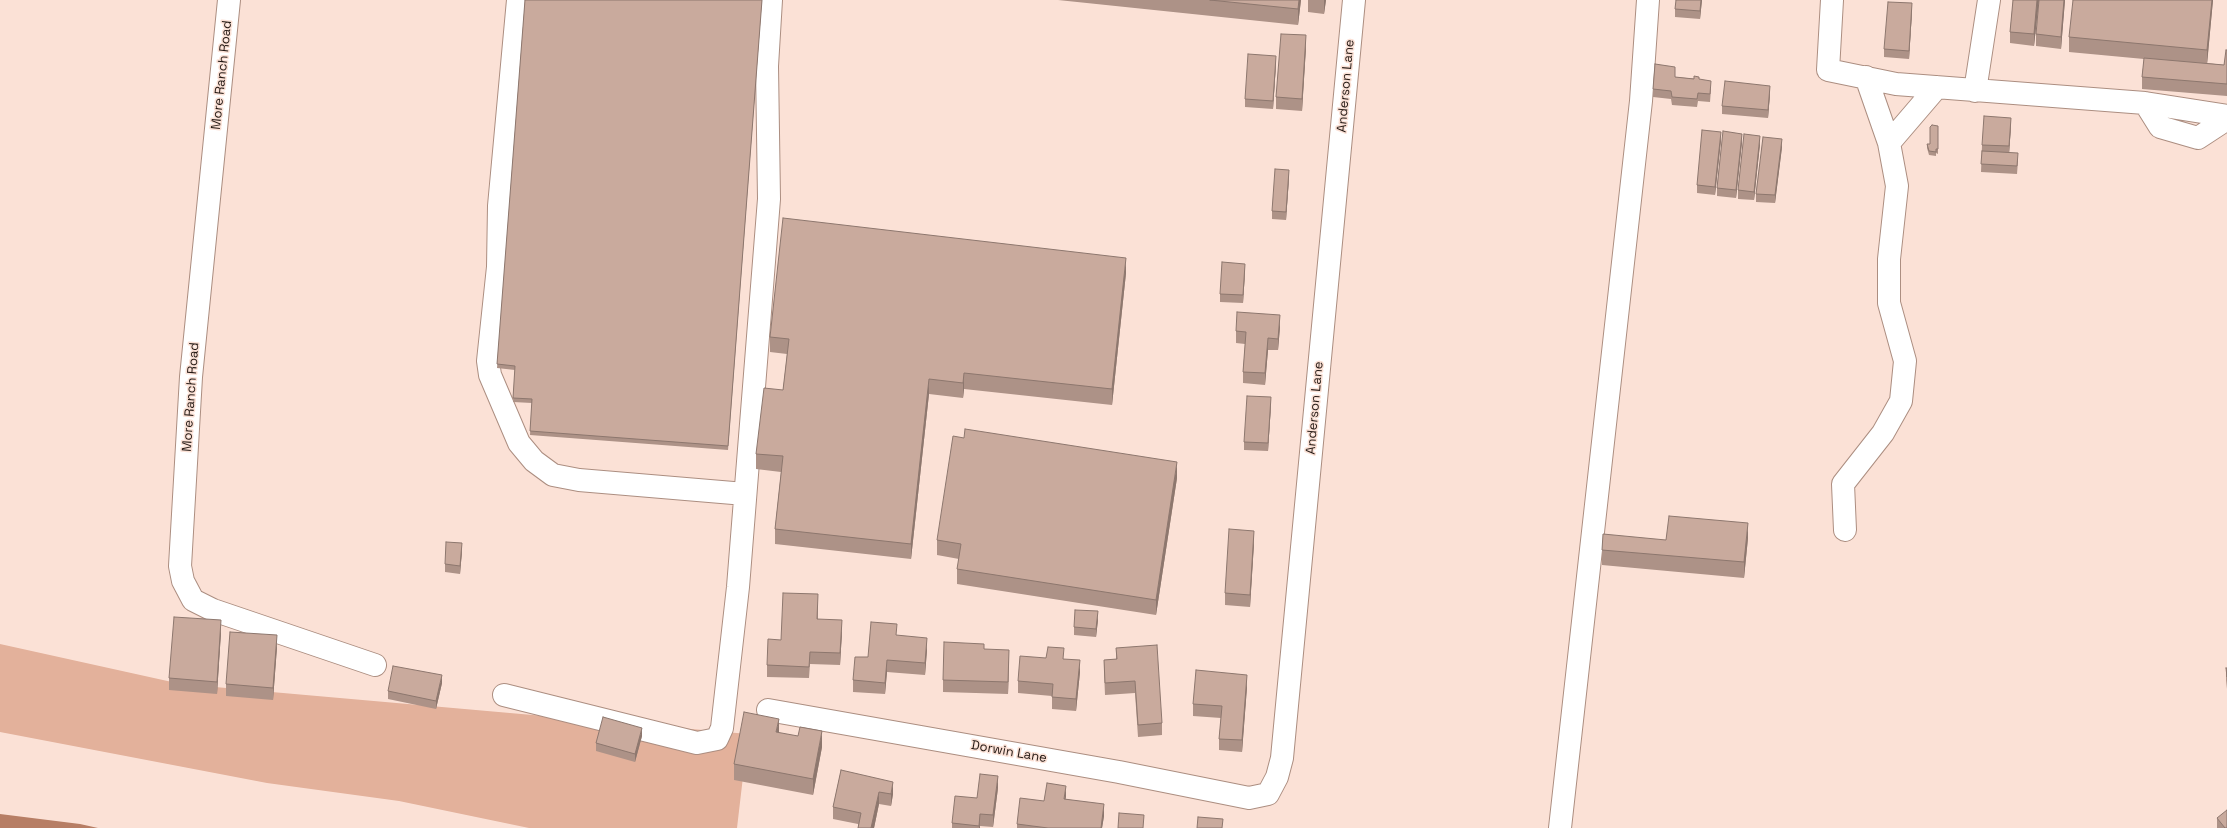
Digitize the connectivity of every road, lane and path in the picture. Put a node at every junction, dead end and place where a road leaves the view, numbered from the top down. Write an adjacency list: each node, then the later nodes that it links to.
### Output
1 (229, 0): 17 (street, More Ranch Road)
2 (518, 0): 15 (street)
3 (771, 0): 15 (street)
4 (1354, 0): 20 (street, Anderson Lane)
5 (1648, 0): 21 (street)
6 (1832, 0): 8 (street)
7 (1989, 0): 10 (street)
8 (1866, 77): 9 (street); 14 (street)
9 (1938, 87): 10 (street); 14 (street)
10 (1975, 90): 11 (street)
11 (2145, 103): 12 (street); 13 (street)
12 (2227, 116)
13 (2227, 119)
14 (1889, 143): 16 (street)
15 (745, 494): 18 (street)
16 (1844, 530)
17 (375, 665)
18 (504, 695)
19 (768, 710): 20 (street, Dorwin Lane)
20 (1249, 798)
21 (1560, 828)

